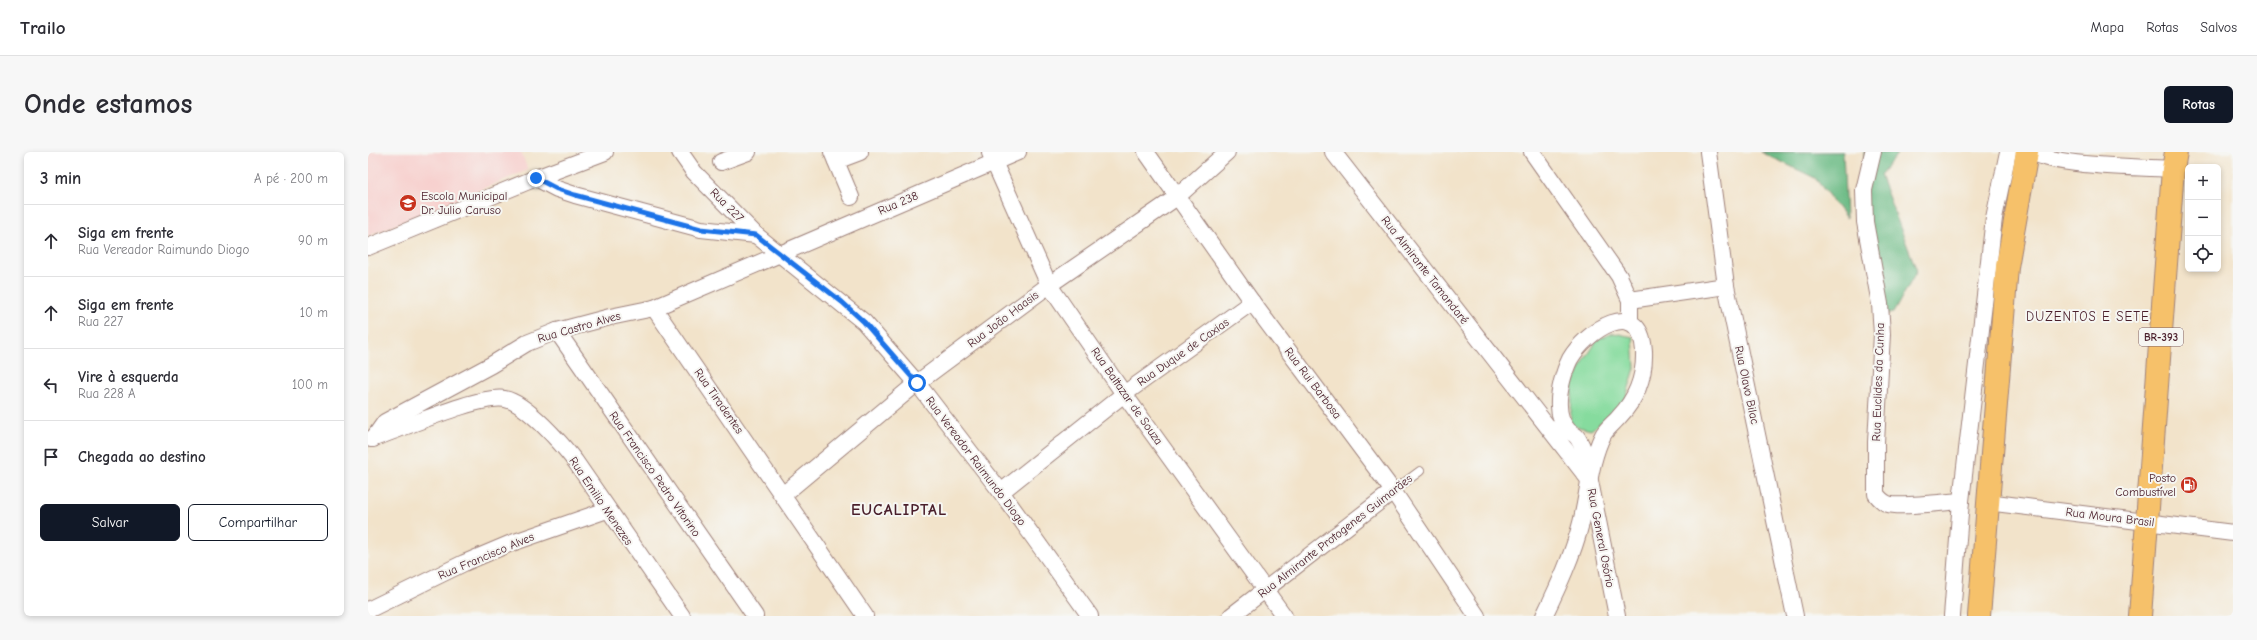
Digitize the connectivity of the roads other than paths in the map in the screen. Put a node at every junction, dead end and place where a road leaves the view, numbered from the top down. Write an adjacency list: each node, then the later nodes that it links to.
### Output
1 (605, 152): 19 (street)
2 (680, 152): 22 (street, Rua 227)
3 (748, 152): 18 (street)
4 (860, 152): 15 (street)
5 (1018, 152): 16 (street, Rua 238)
6 (1146, 152): 21 (street, Rua Rui Barbosa)
7 (1227, 152): 21 (street, Rua João Haasis)
8 (1332, 152): 33 (street, Rua Almirante Tamandaré)
9 (1532, 152): 27 (street)
10 (1708, 152): 26 (street, Rua Olavo Bilac)
11 (1872, 152): 44 (street, Rua Euclides da Cunha)
12 (2008, 152): 44 (street)
13 (2027, 152): 45 (main road)
14 (2032, 152): 17 (street)
15 (834, 156): 20 (street)
16 (992, 157): 24 (street, Rua 238); 25 (street, Rua Baltazar de Souza)
17 (2174, 160): 47 (main road, BR-393)
18 (721, 162)
19 (536, 178): 22 (street); 23 (street)
20 (851, 197)
21 (1177, 197): 25 (street, Rua João Haasis); 28 (street, Rua Rui Barbosa)
22 (756, 235): 24 (street, Rua 227)
23 (368, 247)
24 (778, 254): 29 (street, Rua Castro Alves); 32 (street, Rua Vereador Raimundo Diogo)
25 (1049, 285): 32 (street, Rua João Haasis); 34 (street, Rua Baltazar de Souza)
26 (1726, 286): 27 (street); 60 (street, Rua Olavo Bilac)
27 (1630, 300): 30 (street)
28 (1252, 302): 34 (street, Rua Duque de Caxias); 41 (street, Rua Rui Barbosa)
29 (654, 308): 31 (street, Rua Castro Alves); 43 (street, Rua Tiradentes)
30 (1622, 322): 36 (street); 37 (street)
31 (557, 331): 38 (street, Rua Castro Alves); 52 (street, Rua Francisco Pedro Vitorino)
32 (917, 383): 42 (street, Rua Vereador Raimundo Diogo); 43 (street, Rua João Haasis)
33 (1517, 390): 40 (street, Rua General Osório)
34 (1124, 394): 42 (street, Rua Duque de Caxias); 49 (street, Rua Baltazar de Souza)
35 (506, 399): 38 (street, Rua Castro Alves); 46 (street, Rua Emilio Menezes)
36 (1603, 434): 37 (street); 40 (street)
37 (1577, 436): 40 (street)
38 (370, 440)
39 (1420, 471): 41 (lane, Rua Almirante Protogenes Guimarães)
40 (1590, 477): 58 (street); 59 (street, Rua General Osório)
41 (1393, 490): 49 (street, Rua Almirante Protogenes Guimarães); 57 (street, Rua Rui Barbosa)
42 (1001, 492): 54 (street, Rua Vereador Raimundo Diogo)
43 (784, 494): 53 (street, Rua Tiradentes)
44 (1961, 500): 61 (street)
45 (1987, 502): 47 (street, Rua Moura Brasil); 62 (main road)
46 (607, 510): 50 (street, Rua Francisco Alves); 51 (street, Rua Emilio Menezes)
47 (2148, 521): 48 (street, Rua Moura Brasil); 63 (main road, BR-393)
48 (2233, 533)
49 (1266, 590): 55 (street, Rua Almirante Protogenes Guimarães); 56 (street, Rua Baltazar de Souza)
50 (368, 610)
51 (682, 616)
52 (755, 616)
53 (865, 616)
54 (1090, 616)
55 (1230, 616)
56 (1284, 616)
57 (1477, 616)
58 (1544, 616)
59 (1617, 616)
60 (1795, 616)
61 (1952, 616)
62 (1979, 616)
63 (2140, 616)

